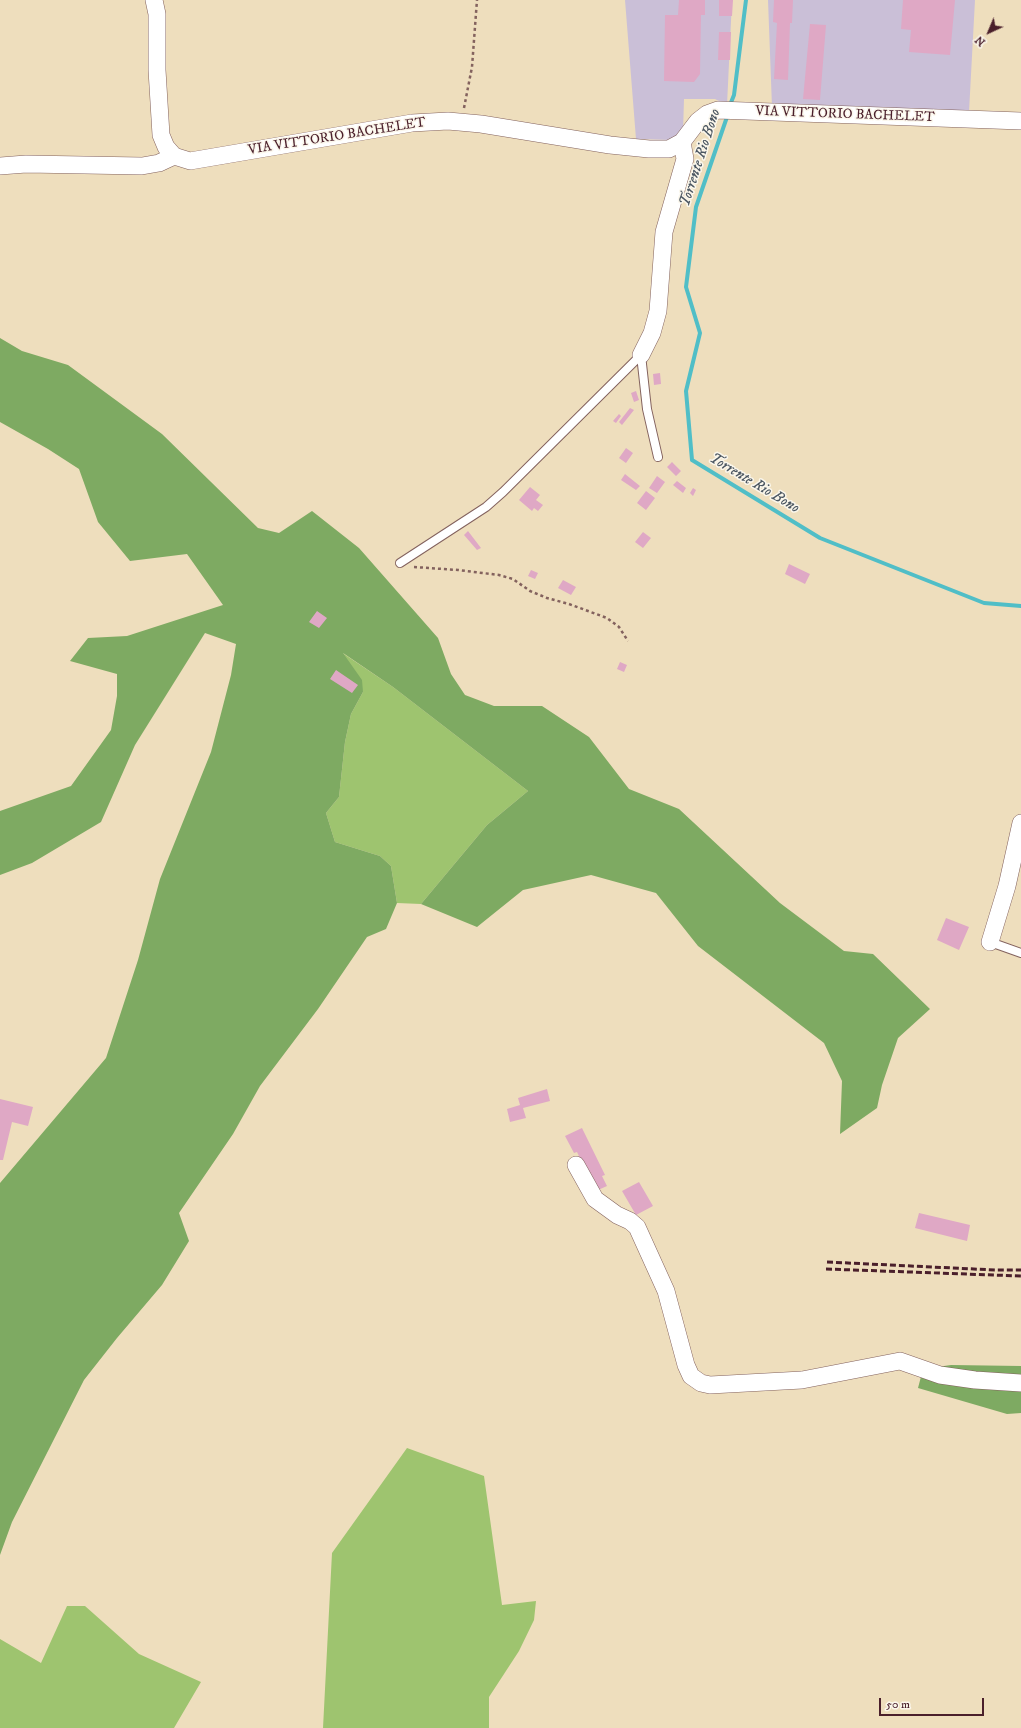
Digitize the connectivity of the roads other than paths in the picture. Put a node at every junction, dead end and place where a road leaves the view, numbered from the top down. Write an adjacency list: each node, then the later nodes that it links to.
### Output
1 (154, 0): 4 (street)
2 (1021, 121): 3 (street, VIA VITTORIO BACHELET)
3 (682, 142): 4 (street, VIA VITTORIO BACHELET); 6 (street)
4 (174, 156): 5 (street)
5 (0, 166)
6 (641, 355): 7 (lane); 8 (lane)
7 (658, 457)
8 (400, 563)
9 (1021, 823): 10 (street)
10 (990, 942): 11 (lane)
11 (1021, 953)
12 (576, 1164): 13 (street)
13 (1021, 1383)

